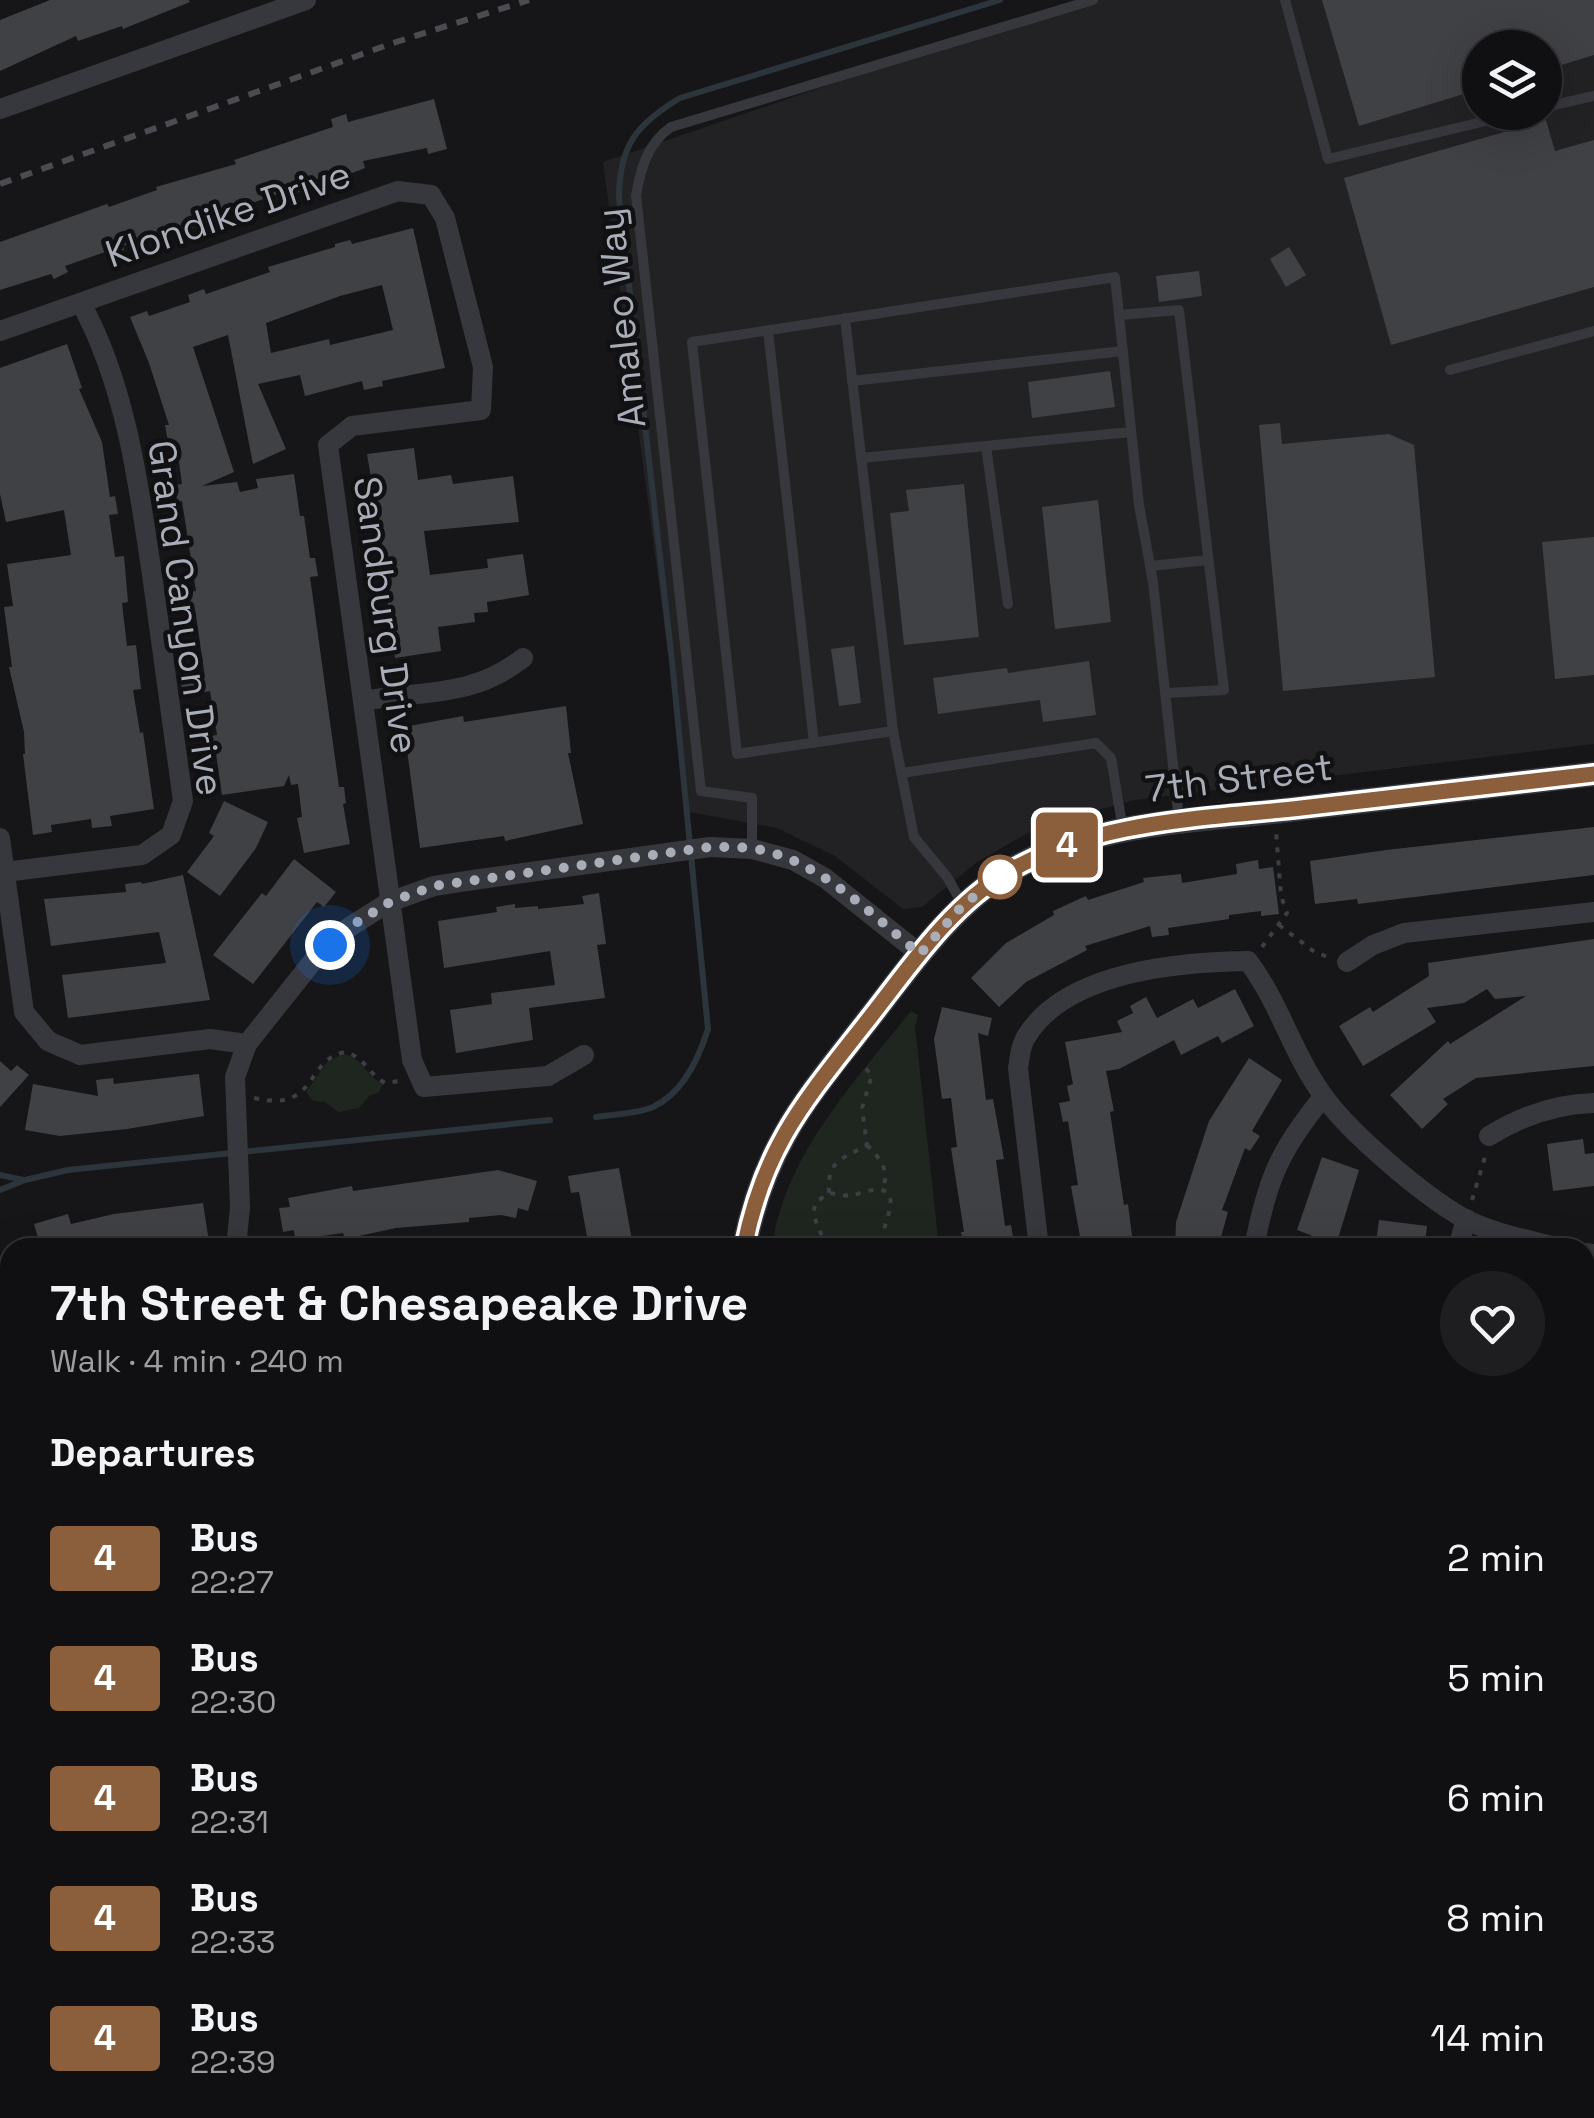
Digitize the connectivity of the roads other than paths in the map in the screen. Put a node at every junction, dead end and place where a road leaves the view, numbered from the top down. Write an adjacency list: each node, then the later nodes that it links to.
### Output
1 (306, 0): 4 (street)
2 (1092, 0): 35 (lane, Amaleo Way)
3 (1285, 0): 8 (lane)
4 (284, 3): 7 (street)
5 (1594, 96): 6 (lane)
6 (1562, 103)
7 (0, 108)
8 (1462, 127)
9 (398, 192): 10 (street, Klondike Drive); 27 (street, Sandburg Drive)
10 (80, 303): 14 (street, Klondike Drive); 36 (street, Grand Canyon Drive)
11 (1119, 315): 12 (lane); 16 (lane); 22 (lane)
12 (845, 318): 13 (lane); 18 (lane)
13 (768, 330): 29 (lane); 29 (lane)
14 (0, 331)
15 (1594, 331): 17 (lane)
16 (1123, 351): 18 (lane); 19 (lane)
17 (1450, 370)
18 (852, 381): 21 (lane)
19 (1131, 432): 20 (lane); 23 (lane)
20 (986, 446): 21 (lane); 24 (lane)
21 (861, 458): 28 (lane)
22 (1208, 560): 23 (lane); 26 (lane)
23 (1150, 566): 26 (lane)
24 (1008, 604)
25 (523, 658): 27 (street)
26 (1167, 693): 32 (lane)
27 (363, 701): 37 (street, Sandburg Drive)
28 (894, 731): 29 (lane); 30 (lane)
29 (814, 743)
30 (902, 772): 33 (lane); 38 (lane)
31 (1594, 774): 32 (street, 7th Street)
32 (1179, 822): 33 (street, 7th Street)
33 (1123, 831): 38 (street, 7th Street)
34 (0, 838): 36 (street)
35 (752, 848): 37 (street); 40 (street)
36 (4, 872): 42 (street)
37 (390, 902): 42 (street); 43 (street, Sandburg Drive)
38 (963, 905): 40 (street, 7th Street)
39 (1594, 912): 41 (street)
40 (920, 954): 49 (street, 7th Street)
41 (1348, 962)
42 (247, 1044): 48 (street)
43 (584, 1055)
44 (1323, 1096): 47 (street); 50 (street); 51 (street)
45 (1594, 1103): 46 (street)
46 (1489, 1136)
47 (1466, 1219): 52 (street); 53 (street)
48 (237, 1238)
49 (746, 1238)
50 (1038, 1238)
51 (1256, 1238)
52 (1461, 1238)
53 (1528, 1238)

